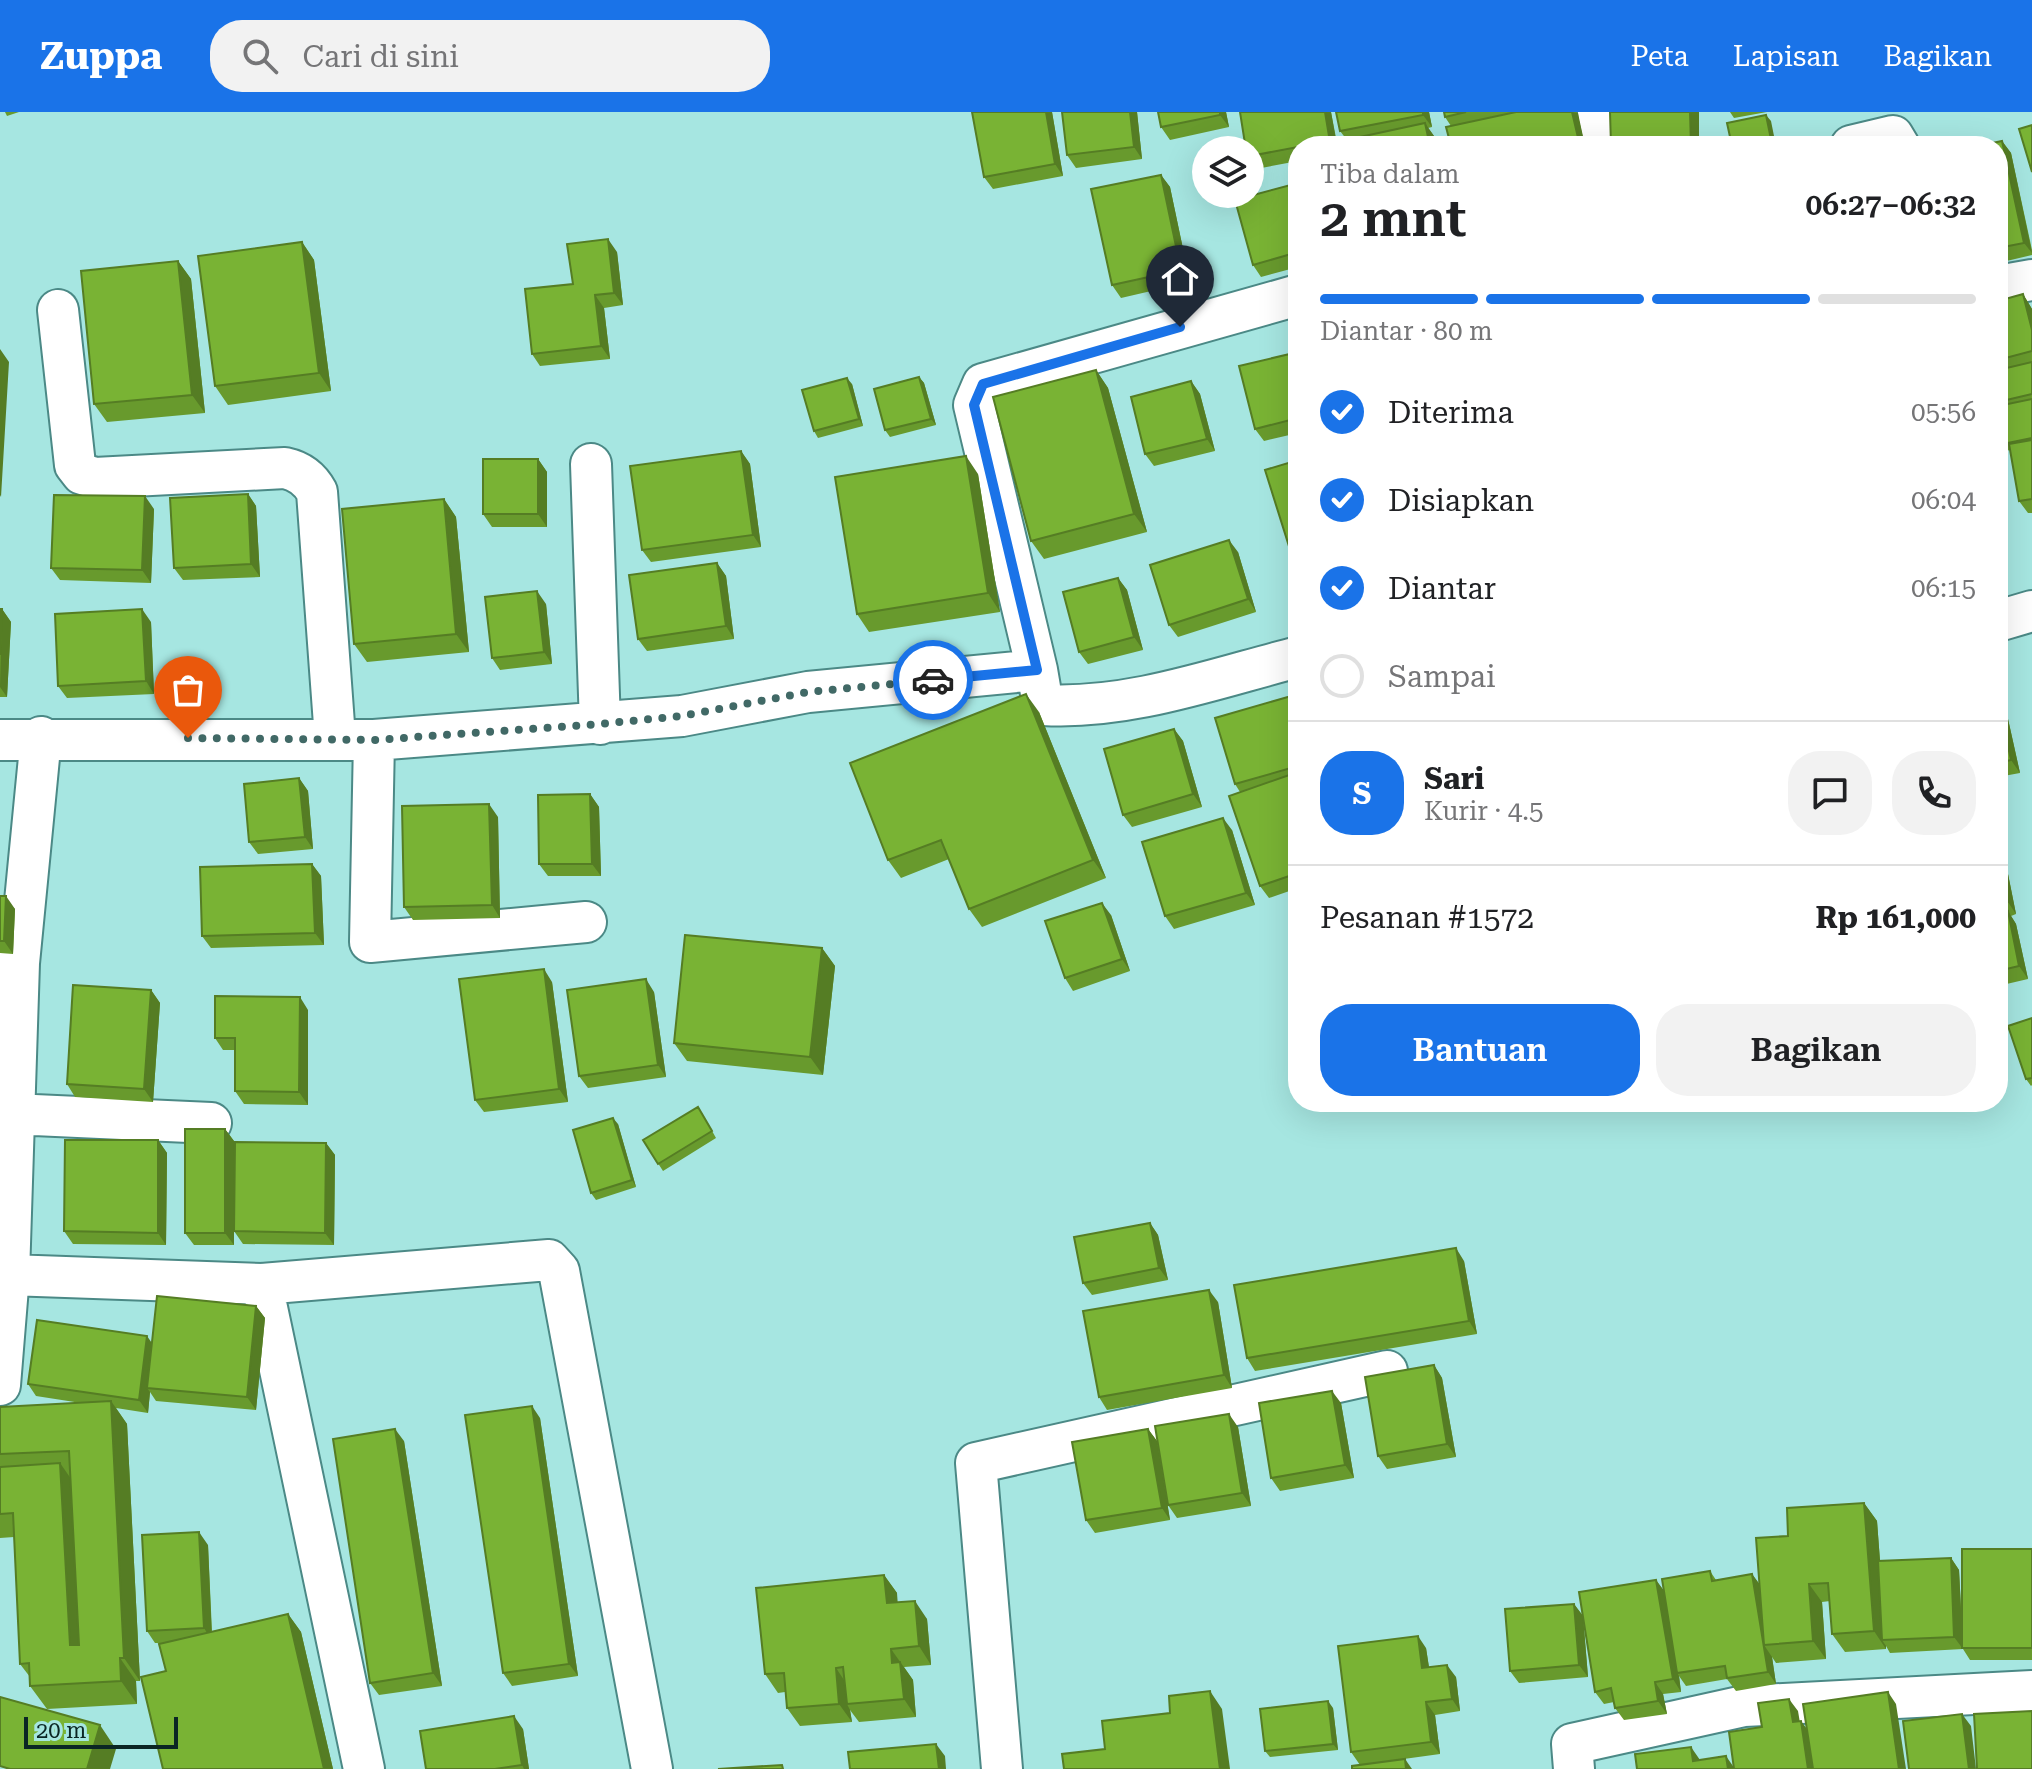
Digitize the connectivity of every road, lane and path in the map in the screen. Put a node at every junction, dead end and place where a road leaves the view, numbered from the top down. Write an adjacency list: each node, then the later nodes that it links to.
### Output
1 (1598, 112): 2 (street)
2 (1600, 136)
3 (2032, 280): 4 (street)
4 (2008, 284)
5 (1288, 298): 11 (street)
6 (58, 310): 14 (street)
7 (591, 464): 12 (street)
8 (2032, 611): 9 (street)
9 (2008, 618)
10 (1288, 660): 11 (street)
11 (1037, 670): 12 (street)
12 (600, 724): 16 (street)
13 (41, 737): 14 (street); 15 (street); 18 (street)
14 (335, 738): 16 (street)
15 (0, 740)
16 (374, 740): 17 (street)
17 (586, 922)
18 (12, 1114): 19 (street); 20 (street)
19 (211, 1123)
20 (5, 1216): 21 (street)
21 (9, 1275): 22 (street); 24 (street)
22 (262, 1284): 26 (street); 27 (street)
23 (1387, 1371): 28 (street)
24 (0, 1385)
25 (2032, 1691): 29 (street)
26 (364, 1769)
27 (652, 1769)
28 (1002, 1769)
29 (1574, 1769)

